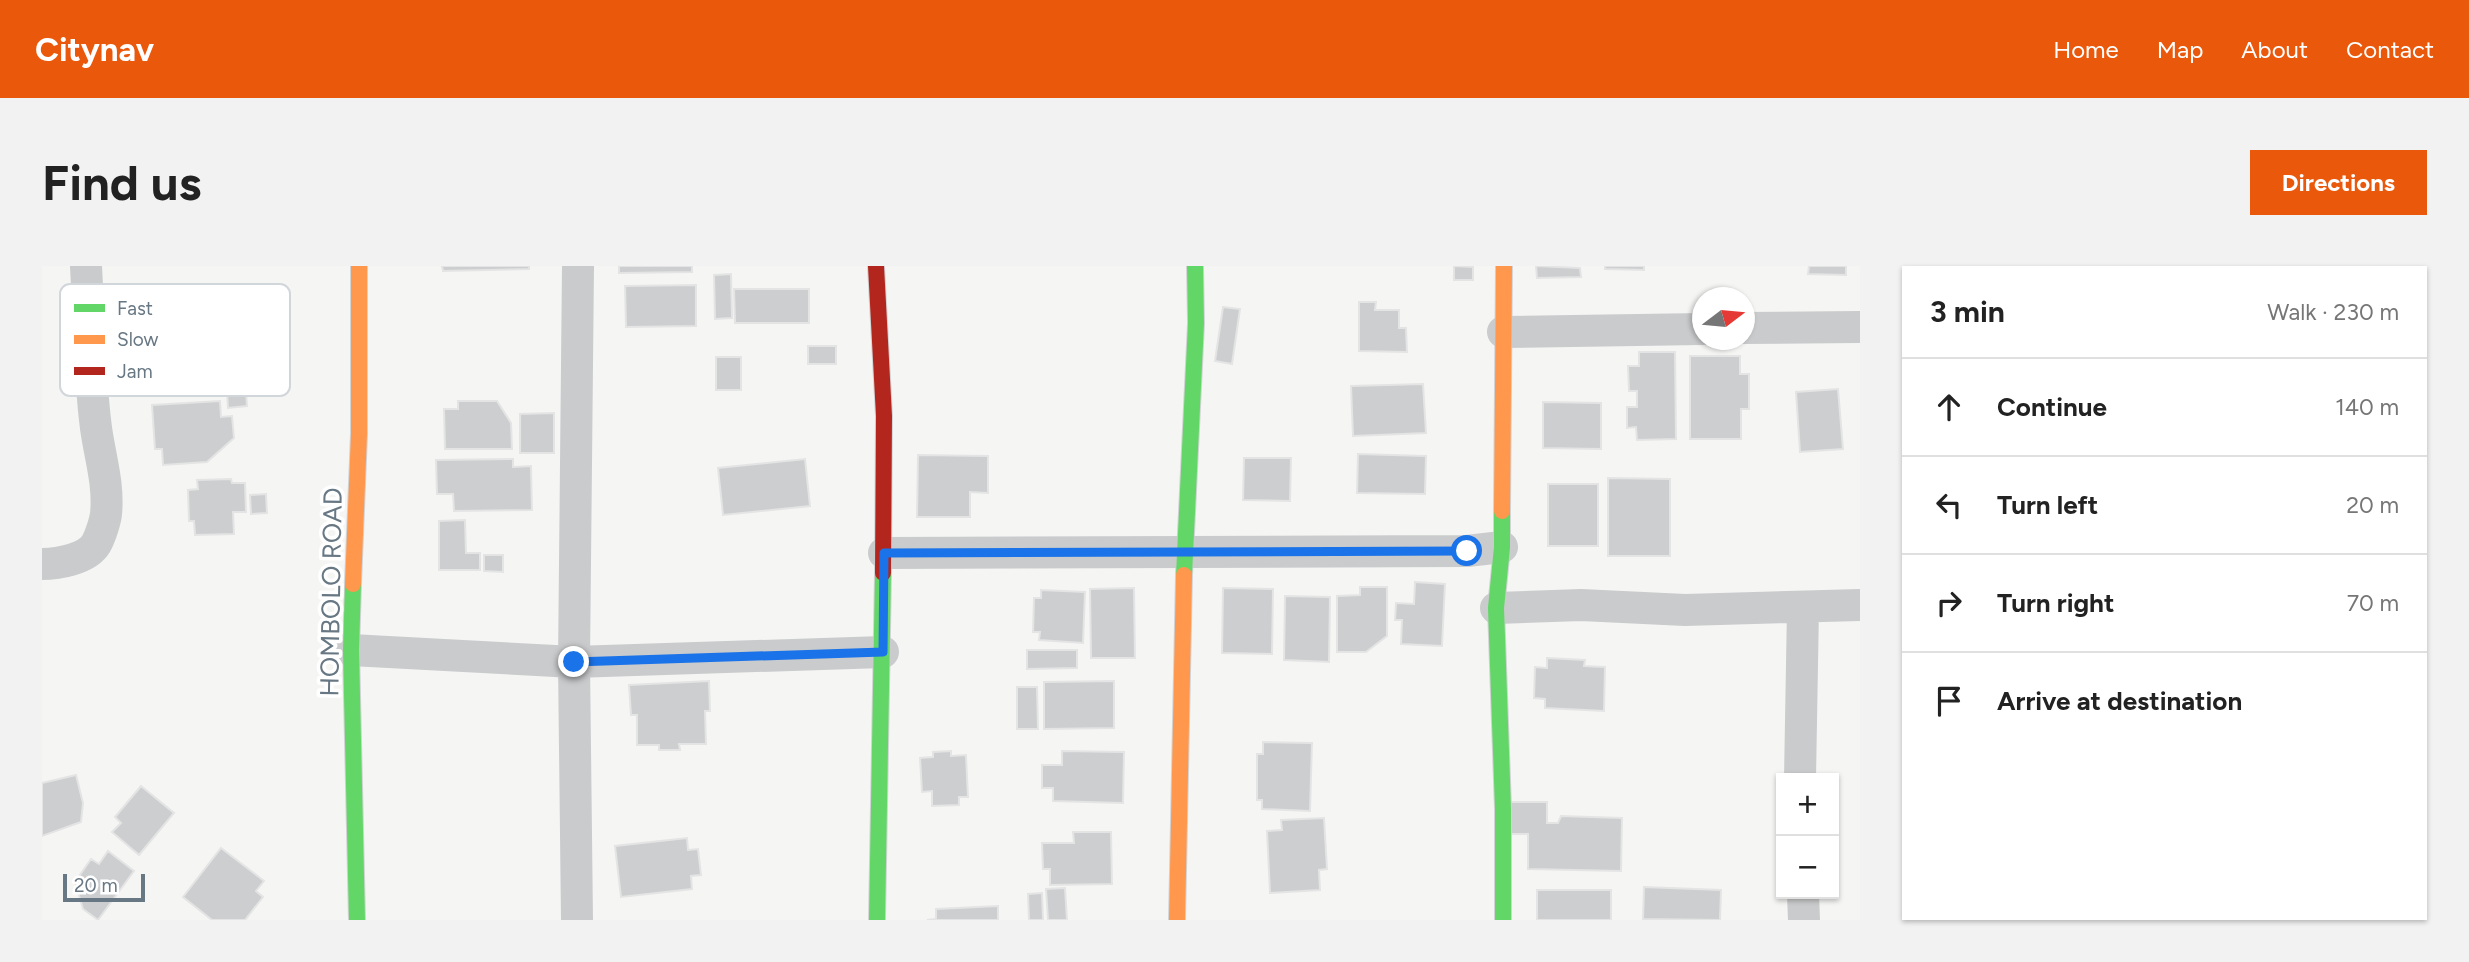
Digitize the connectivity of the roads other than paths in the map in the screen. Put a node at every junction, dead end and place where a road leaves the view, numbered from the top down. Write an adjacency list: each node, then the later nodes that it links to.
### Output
1 (86, 266): 7 (street)
2 (359, 266): 20 (street, HOMBOLO ROAD)
3 (578, 266): 22 (street)
4 (876, 266): 15 (street)
5 (1195, 266): 14 (street)
6 (1504, 266): 11 (street)
7 (87, 284)
8 (1860, 327): 9 (street)
9 (1755, 328)
10 (1692, 329): 11 (street)
11 (1503, 332): 13 (street)
12 (93, 396): 16 (street)
13 (1502, 547): 14 (street); 18 (street)
14 (1185, 552): 15 (street); 28 (street)
15 (884, 553): 21 (street)
16 (42, 564)
17 (1860, 605): 19 (street)
18 (1496, 608): 19 (street); 29 (street)
19 (1803, 608): 23 (street)
20 (352, 650): 22 (street); 25 (street, HOMBOLO ROAD)
21 (883, 652): 22 (street); 27 (street)
22 (574, 662): 26 (street)
23 (1800, 773)
24 (1803, 899): 30 (street)
25 (357, 920)
26 (577, 920)
27 (877, 920)
28 (1177, 920)
29 (1503, 920)
30 (1804, 920)

